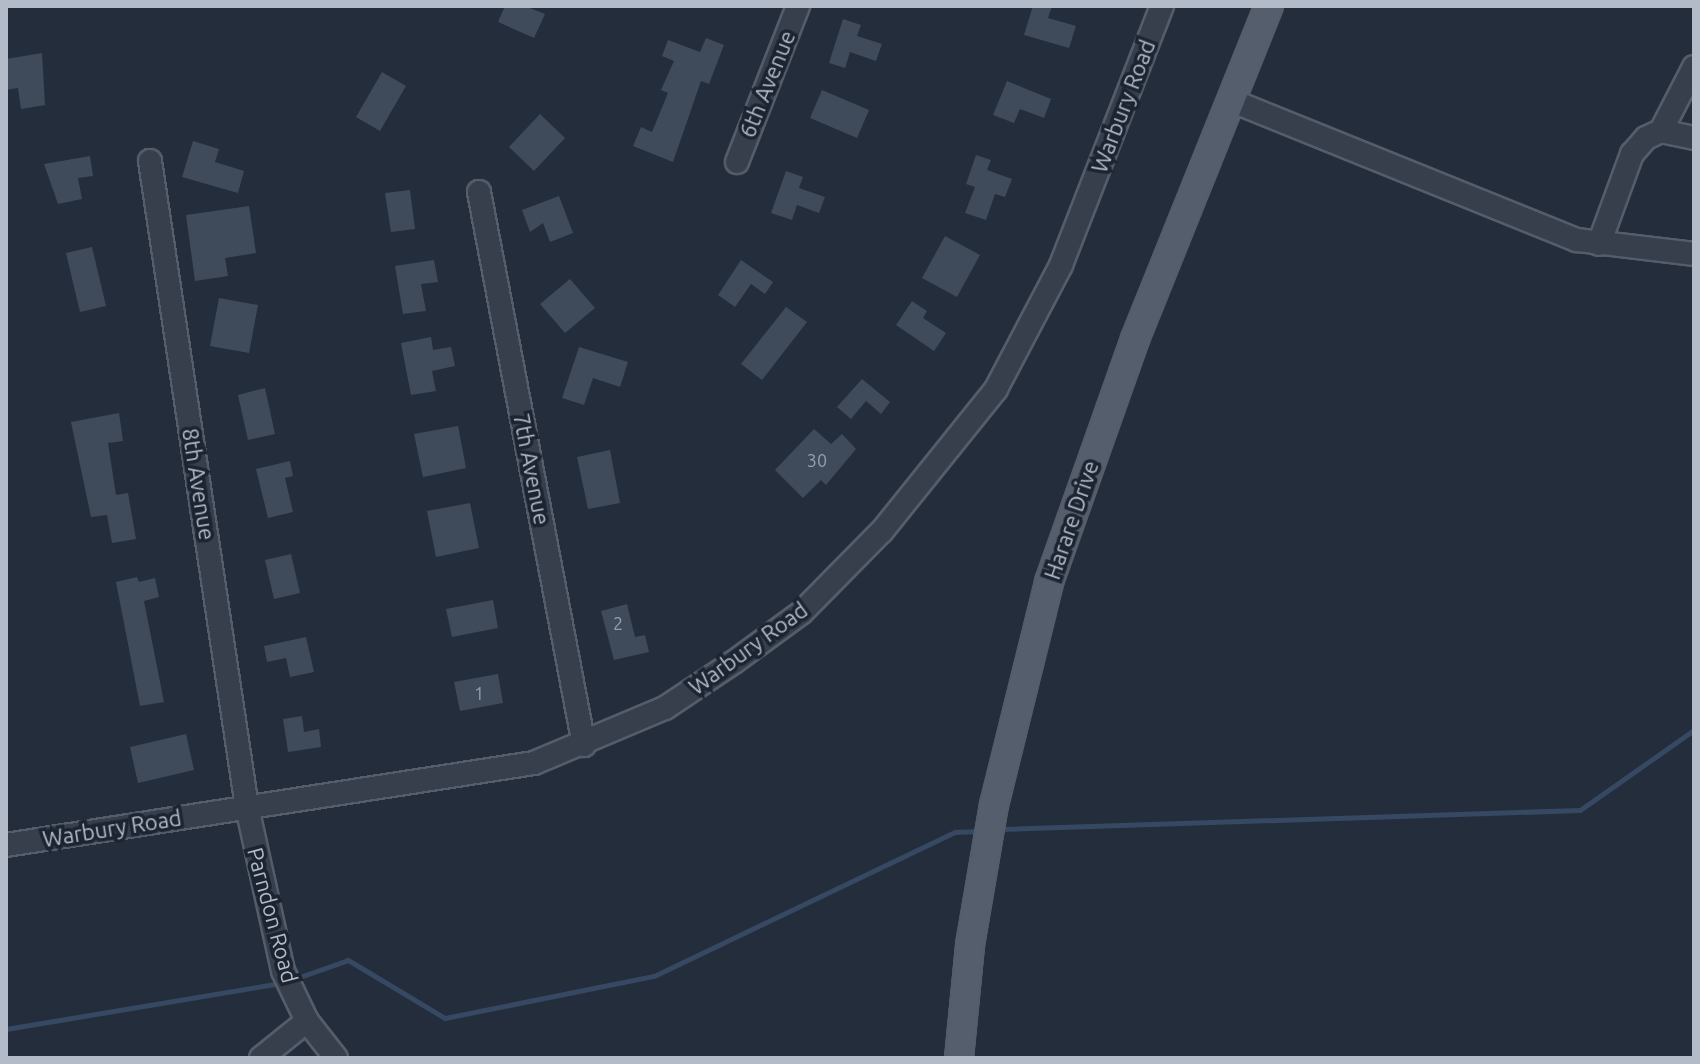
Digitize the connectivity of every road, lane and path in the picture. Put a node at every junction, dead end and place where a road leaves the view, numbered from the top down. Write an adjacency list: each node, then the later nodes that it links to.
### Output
1 (798, 6): 9 (street, 6th Avenue)
2 (1162, 6): 13 (street, Warbury Road)
3 (1269, 6): 5 (main road, Harare Drive)
4 (1694, 67): 6 (street)
5 (1230, 100): 11 (street); 19 (main road, Harare Drive)
6 (1661, 131): 7 (street); 11 (street)
7 (1694, 138)
8 (150, 161): 14 (street, 8th Avenue)
9 (737, 162)
10 (479, 192): 13 (street, 7th Avenue)
11 (1599, 244): 12 (street)
12 (1694, 254)
13 (584, 745): 14 (street, Warbury Road)
14 (247, 807): 15 (street, Warbury Road); 16 (street, Parndon Road)
15 (6, 845)
16 (307, 1021): 17 (street); 18 (street, Parndon Road)
17 (261, 1058)
18 (336, 1058)
19 (959, 1058)

